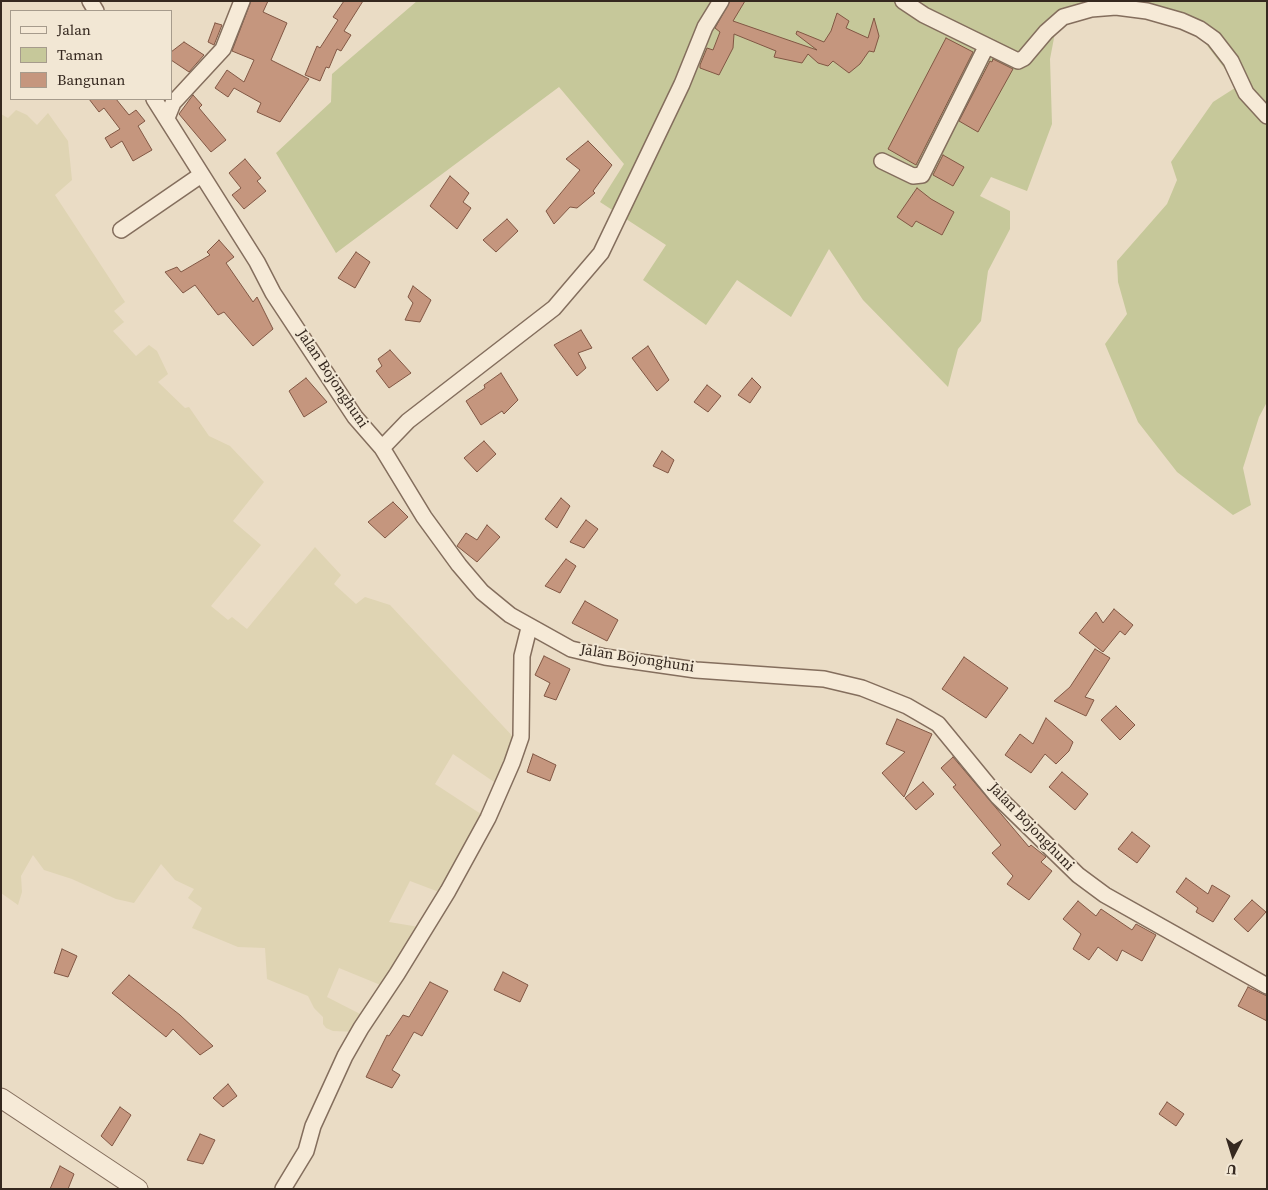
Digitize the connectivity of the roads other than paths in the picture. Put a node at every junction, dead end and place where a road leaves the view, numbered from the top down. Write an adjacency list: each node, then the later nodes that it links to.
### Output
1 (242, 1): 7 (street)
2 (721, 1): 11 (street)
3 (903, 1): 4 (street)
4 (986, 47): 6 (street); 8 (street)
5 (155, 100): 7 (street, Jalan Bojonghuni)
6 (1267, 116)
7 (167, 118): 9 (street, Jalan Bojonghuni)
8 (882, 161)
9 (201, 175): 10 (street); 11 (street, Jalan Bojonghuni)
10 (121, 230)
11 (382, 448): 12 (street, Jalan Bojonghuni)
12 (529, 628): 13 (street, Jalan Bojonghuni); 16 (street)
13 (1267, 986)
14 (1, 1098): 15 (street)
15 (138, 1189)
16 (283, 1189)

